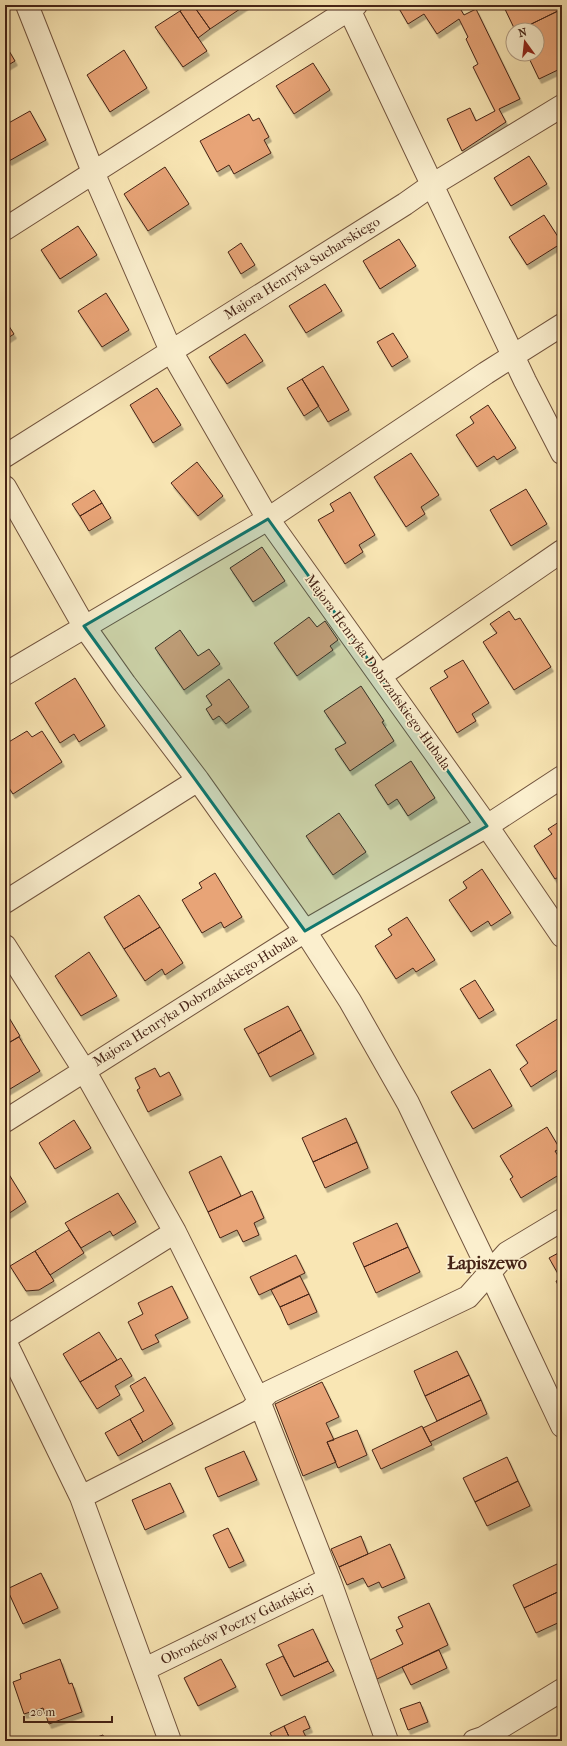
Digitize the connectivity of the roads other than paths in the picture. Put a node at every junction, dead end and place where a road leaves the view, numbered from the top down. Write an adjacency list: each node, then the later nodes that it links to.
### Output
1 (27, 5): 4 (street, Majora Henryka Dobrzańskiego-Hubala)
2 (351, 6): 4 (street); 5 (street)
3 (562, 106): 5 (street, Majora Henryka Sucharskiego)
4 (93, 172): 6 (street); 8 (street, Majora Henryka Dobrzańskiego-Hubala)
5 (432, 185): 8 (street, Majora Henryka Sucharskiego); 9 (street)
6 (5, 229)
7 (562, 325): 9 (street)
8 (171, 351): 11 (street); 13 (street, Majora Henryka Dobrzańskiego-Hubala)
9 (514, 354): 10 (street); 13 (street)
10 (562, 453)
11 (5, 456)
12 (5, 488): 15 (street, Majora Henryka Dobrzańskiego-Hubala)
13 (268, 519): 15 (street); 17 (street, Majora Henryka Dobrzańskiego-Hubala)
14 (562, 551): 17 (street)
15 (84, 626): 16 (street); 19 (street, Majora Henryka Dobrzańskiego-Hubala)
16 (5, 674)
17 (380, 676): 20 (street, Majora Henryka Dobrzańskiego-Hubala)
18 (562, 777): 20 (street)
19 (198, 780): 21 (street); 22 (street, Majora Henryka Dobrzańskiego-Hubala)
20 (487, 826): 22 (street, Majora Henryka Dobrzańskiego-Hubala); 23 (street, Majora Henryka Dobrzańskiego-Hubala)
21 (5, 902)
22 (305, 931): 25 (street, Majora Henryka Dobrzańskiego-Hubala); 29 (street, Majora Henryka Dobrzańskiego-Hubala)
23 (562, 936)
24 (5, 946): 25 (street, Obrońców Poczty Gdańskiej)
25 (84, 1070): 26 (street); 28 (street, Obrońców Poczty Gdańskiej)
26 (5, 1121)
27 (562, 1220): 29 (street)
28 (175, 1232): 30 (street, Obrońców Poczty Gdańskiej); 31 (street, Obrońców Poczty Gdańskiej)
29 (490, 1273): 31 (street); 32 (street, Majora Henryka Dobrzańskiego-Hubala)
30 (5, 1340): 33 (street, Obrońców Poczty Gdańskiej)
31 (259, 1401): 33 (street); 34 (street, Obrońców Poczty Gdańskiej)
32 (562, 1426)
33 (81, 1498): 35 (street, Obrońców Poczty Gdańskiej)
34 (329, 1579): 35 (street, Obrońców Poczty Gdańskiej); 38 (street, Obrońców Poczty Gdańskiej)
35 (145, 1669): 37 (street, Obrońców Poczty Gdańskiej)
36 (562, 1690): 39 (street)
37 (170, 1741)
38 (387, 1741)
39 (474, 1741)

